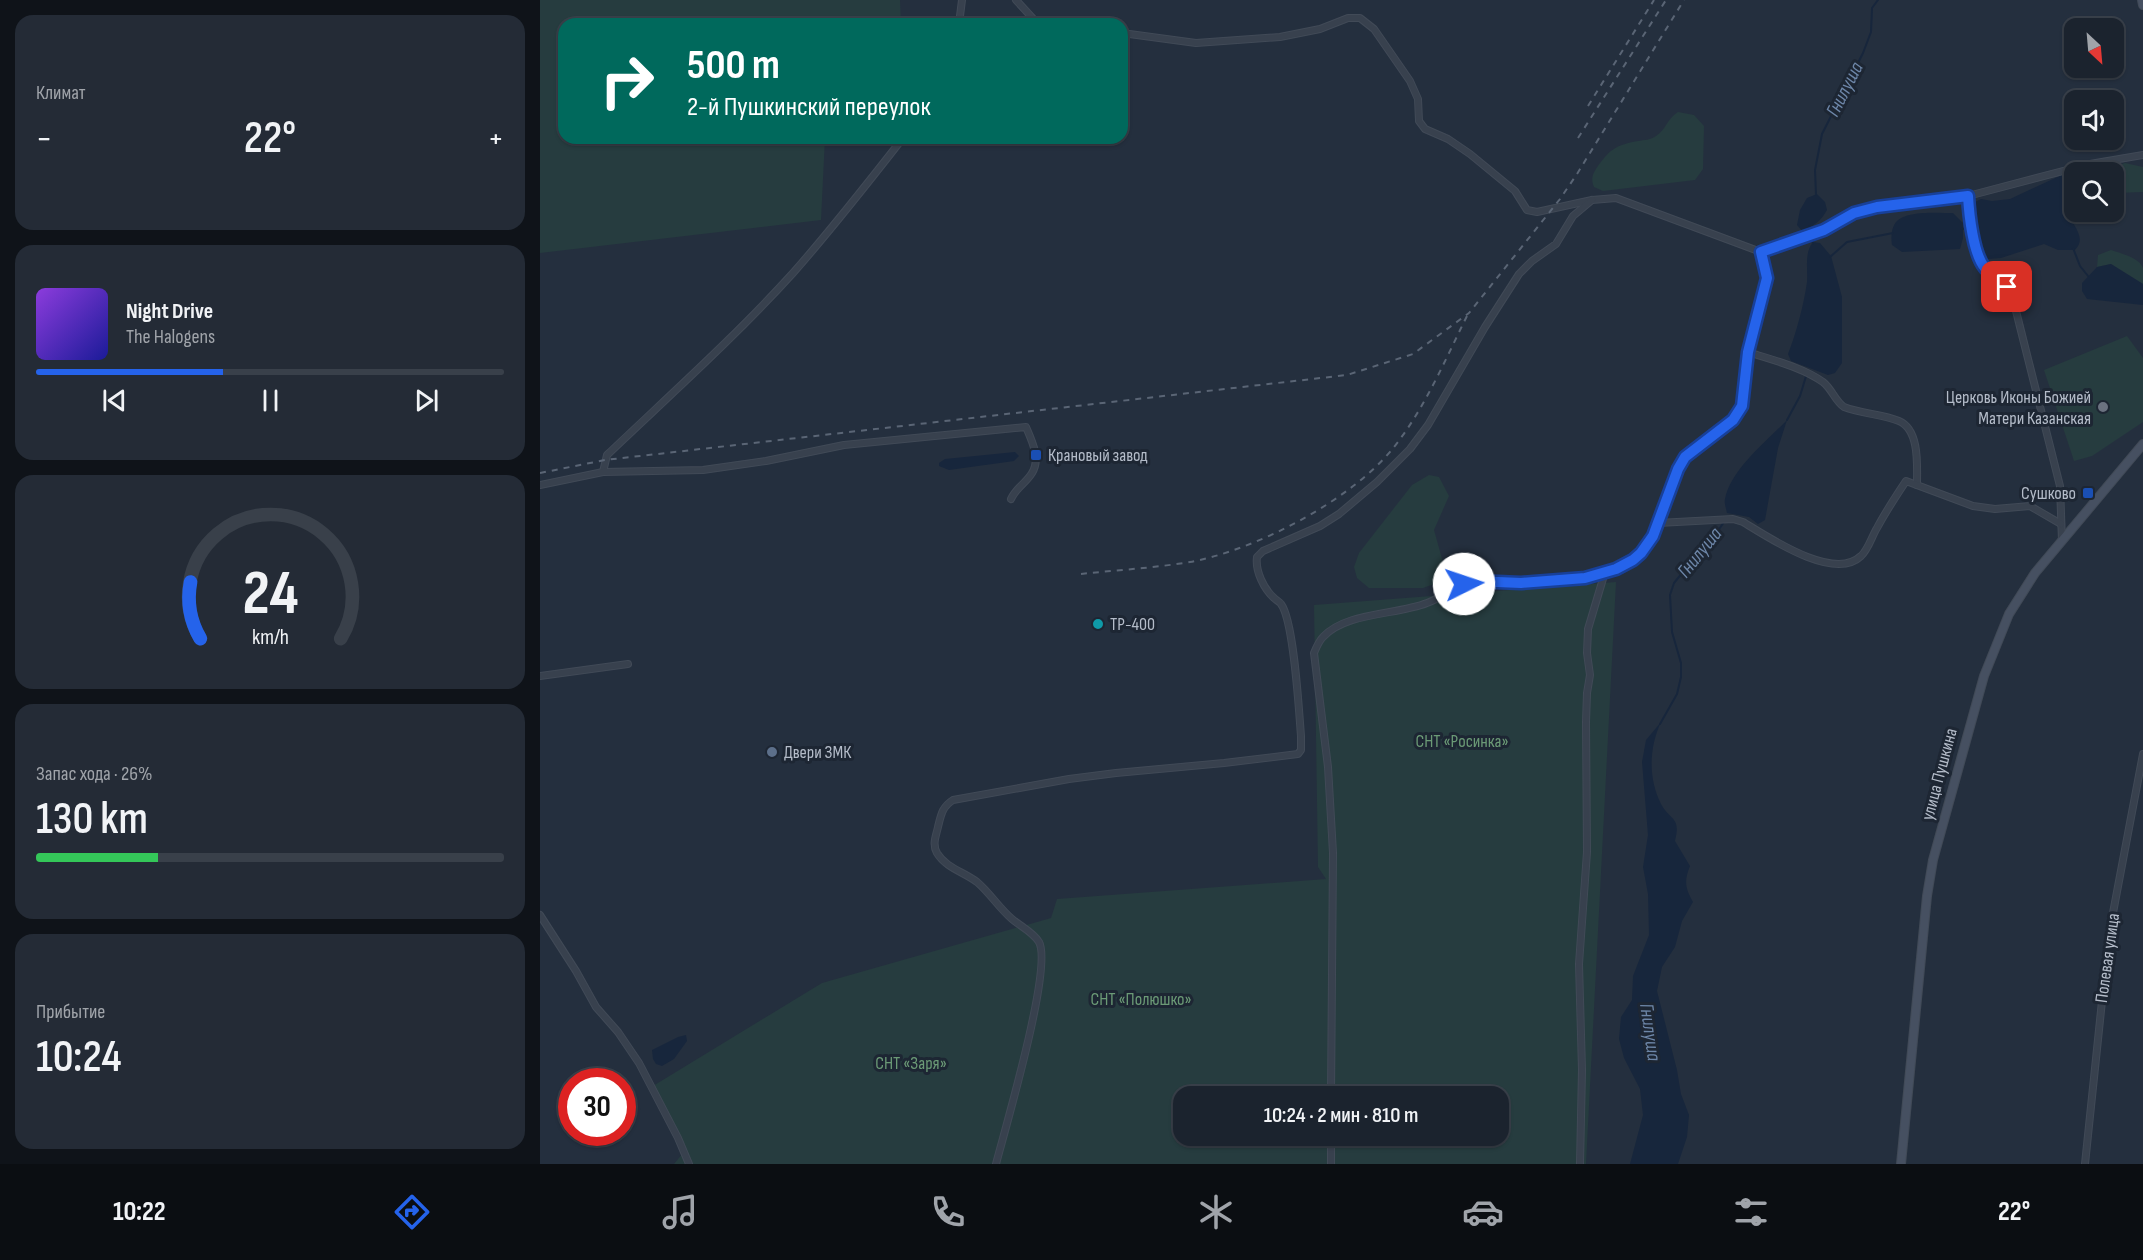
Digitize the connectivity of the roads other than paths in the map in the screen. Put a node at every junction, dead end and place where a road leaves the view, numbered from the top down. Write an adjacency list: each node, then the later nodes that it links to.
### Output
1 (962, 0): 5 (street)
2 (1016, 0): 6 (street)
3 (2142, 0): 4 (main road)
4 (2143, 5)
5 (960, 18)
6 (1032, 18)
7 (1128, 34): 11 (street)
8 (898, 144): 15 (street)
9 (2143, 155): 10 (street)
10 (1968, 196): 12 (street); 20 (street)
11 (1592, 200): 12 (street); 30 (street)
12 (1761, 252): 13 (street)
13 (1748, 352): 17 (street); 19 (street)
14 (2143, 444): 21 (main road, улица Пушкина)
15 (603, 472): 16 (street); 18 (street)
16 (540, 485)
17 (1917, 485): 19 (street); 20 (street)
18 (1011, 499)
19 (1658, 523): 22 (street)
20 (2061, 524): 21 (street)
21 (2062, 542): 33 (main road, улица Пушкина)
22 (1605, 572): 27 (street); 32 (street)
23 (628, 664): 24 (street)
24 (540, 676)
25 (2143, 754): 34 (street, Полевая улица)
26 (540, 915): 29 (street)
27 (1330, 1086)
28 (1331, 1146): 31 (street)
29 (689, 1164)
30 (996, 1164)
31 (1331, 1164)
32 (1580, 1164)
33 (1901, 1164)
34 (2085, 1164)

